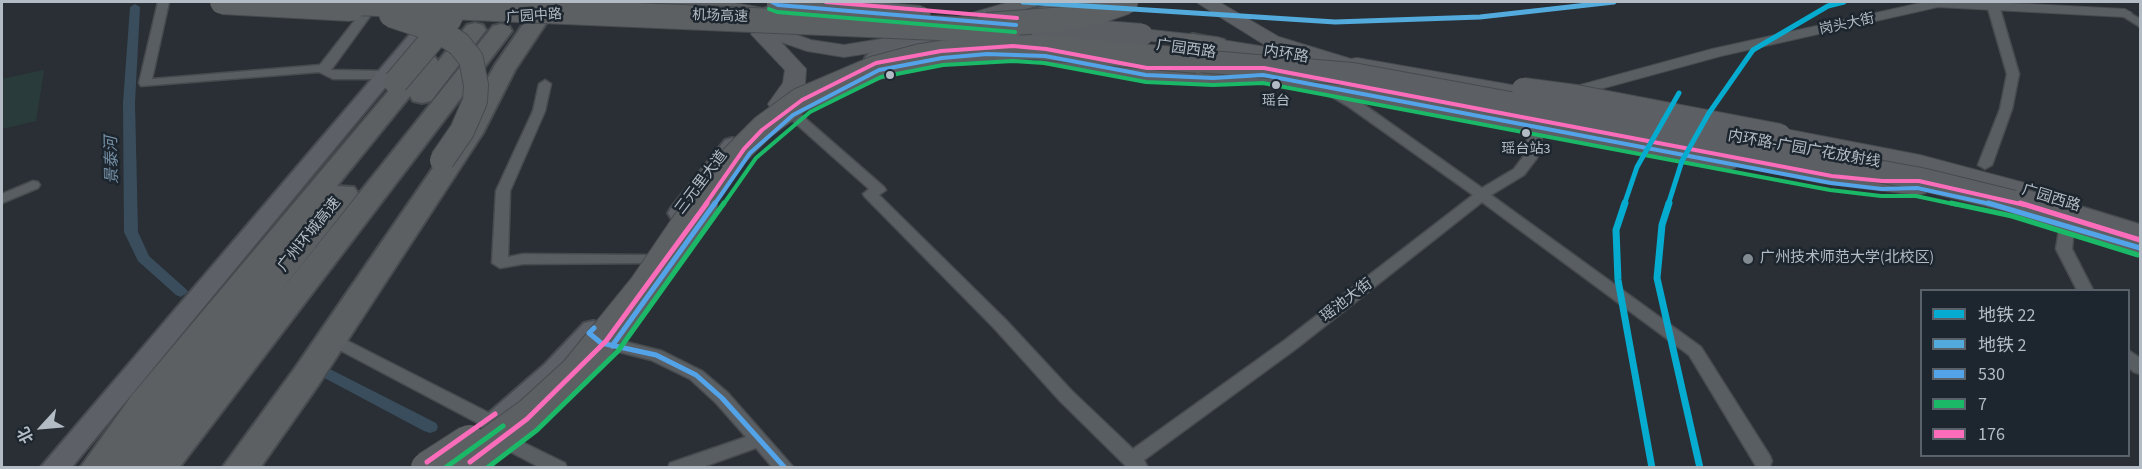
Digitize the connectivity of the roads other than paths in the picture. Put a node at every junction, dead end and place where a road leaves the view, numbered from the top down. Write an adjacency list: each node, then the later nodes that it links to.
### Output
1 (163, 2): 35 (street)
2 (216, 2): 20 (main road)
3 (222, 2): 77 (highway, bridge)
4 (332, 2): 27 (highway, 机场高速, bridge)
5 (498, 2): 74 (highway, 广州环城高速, bridge)
6 (573, 2): 27 (highway, bridge)
7 (751, 2): 22 (main road, 广园西路)
8 (979, 2): 26 (main road)
9 (1029, 2): 26 (main road)
10 (1044, 2): 39 (main road, 三元里大道)
11 (1076, 2): 36 (main road, 三元里大道)
12 (1084, 2): 32 (main road)
13 (1126, 2): 30 (highway, bridge)
14 (1198, 2): 33 (main road)
15 (1206, 2): 34 (main road)
16 (2109, 2): 24 (street)
17 (686, 3): 21 (main road, 广园中路); 22 (main road, 广园西路)
18 (1993, 5): 24 (street, 岗头大街); 44 (street, 岗头大街); 51 (street)
19 (462, 6): 23 (main road, 广园中路); 25 (highway); 72 (highway, bridge)
20 (370, 8): 25 (main road); 35 (street)
21 (613, 8): 23 (main road, 广园中路); 48 (main road)
22 (779, 8): 30 (main road); 31 (main road, 广园西路, bridge)
23 (531, 10): 29 (highway, 广州环城高速); 78 (highway)
24 (2126, 13): 28 (street)
25 (434, 21): 37 (main road); 73 (highway)
26 (962, 21): 30 (main road)
27 (841, 22): 30 (highway, 机场高速, bridge)
28 (2140, 24)
29 (501, 31): 75 (highway, 广州环城高速); 76 (highway)
30 (912, 31): 33 (highway, 机场高速, bridge); 39 (main road)
31 (1141, 39): 32 (main road); 33 (main road, 广园西路); 38 (main road); 40 (main road, 广园西路)
32 (984, 41): 36 (street)
33 (1209, 49): 34 (main road, 广园西路); 53 (highway, bridge); 59 (highway, bridge); 60 (highway, 内环路-广园广花放射线, bridge)
34 (1349, 65): 40 (main road, 广园西路); 54 (highway, bridge); 58 (highway, 内环路-广园广花放射线)
35 (324, 68): 37 (street)
36 (879, 70): 38 (main road); 48 (main road, 三元里大道)
37 (385, 75): 71 (main road)
38 (1263, 75): 43 (main road)
39 (826, 78): 48 (main road, 三元里大道)
40 (1395, 78): 41 (main road, 广园西路); 47 (main road, 广园西路)
41 (1437, 78): 44 (main road); 49 (main road, 广园西路)
42 (545, 84): 62 (street)
43 (1318, 84): 46 (main road); 55 (street)
44 (1575, 92): 45 (main road)
45 (1601, 97): 49 (main road); 54 (main road)
46 (1436, 107): 47 (main road); 50 (main road)
47 (1507, 107): 50 (main road, 广园西路)
48 (786, 110): 62 (main road, 三元里大道); 64 (main road, 三元里大道); 70 (street)
49 (1656, 119): 54 (main road, 广园西路)
50 (1539, 120): 53 (main road, 广园西路); 55 (street, 瑶池大街)
51 (1985, 165)
52 (33, 185): 56 (street)
53 (1917, 188): 57 (main road, 广园西路)
54 (2016, 188): 58 (main road, 广园西路)
55 (1483, 196): 68 (street); 70 (street, 瑶池大街)
56 (2, 199)
57 (2067, 224): 61 (main road, 广园西路); 63 (street)
58 (2140, 228)
59 (684, 230): 79 (highway, bridge); 80 (highway, bridge)
60 (2140, 239)
61 (2140, 248)
62 (648, 260): 64 (main road, 三元里大道)
63 (2084, 289)
64 (601, 339): 66 (main road, 三元里大道); 67 (street)
65 (340, 343): 66 (street)
66 (503, 433): 79 (main road, 三元里大道); 81 (main road, 三元里大道); 82 (street)
67 (760, 440): 69 (street); 84 (street)
68 (1763, 462)
69 (707, 463): 83 (street)
70 (1135, 463)
71 (54, 468)
72 (88, 468)
73 (98, 468)
74 (120, 468)
75 (159, 468)
76 (185, 468)
77 (221, 468)
78 (240, 468)
79 (429, 468)
80 (455, 468)
81 (474, 468)
82 (558, 468)
83 (677, 468)
84 (785, 468)

